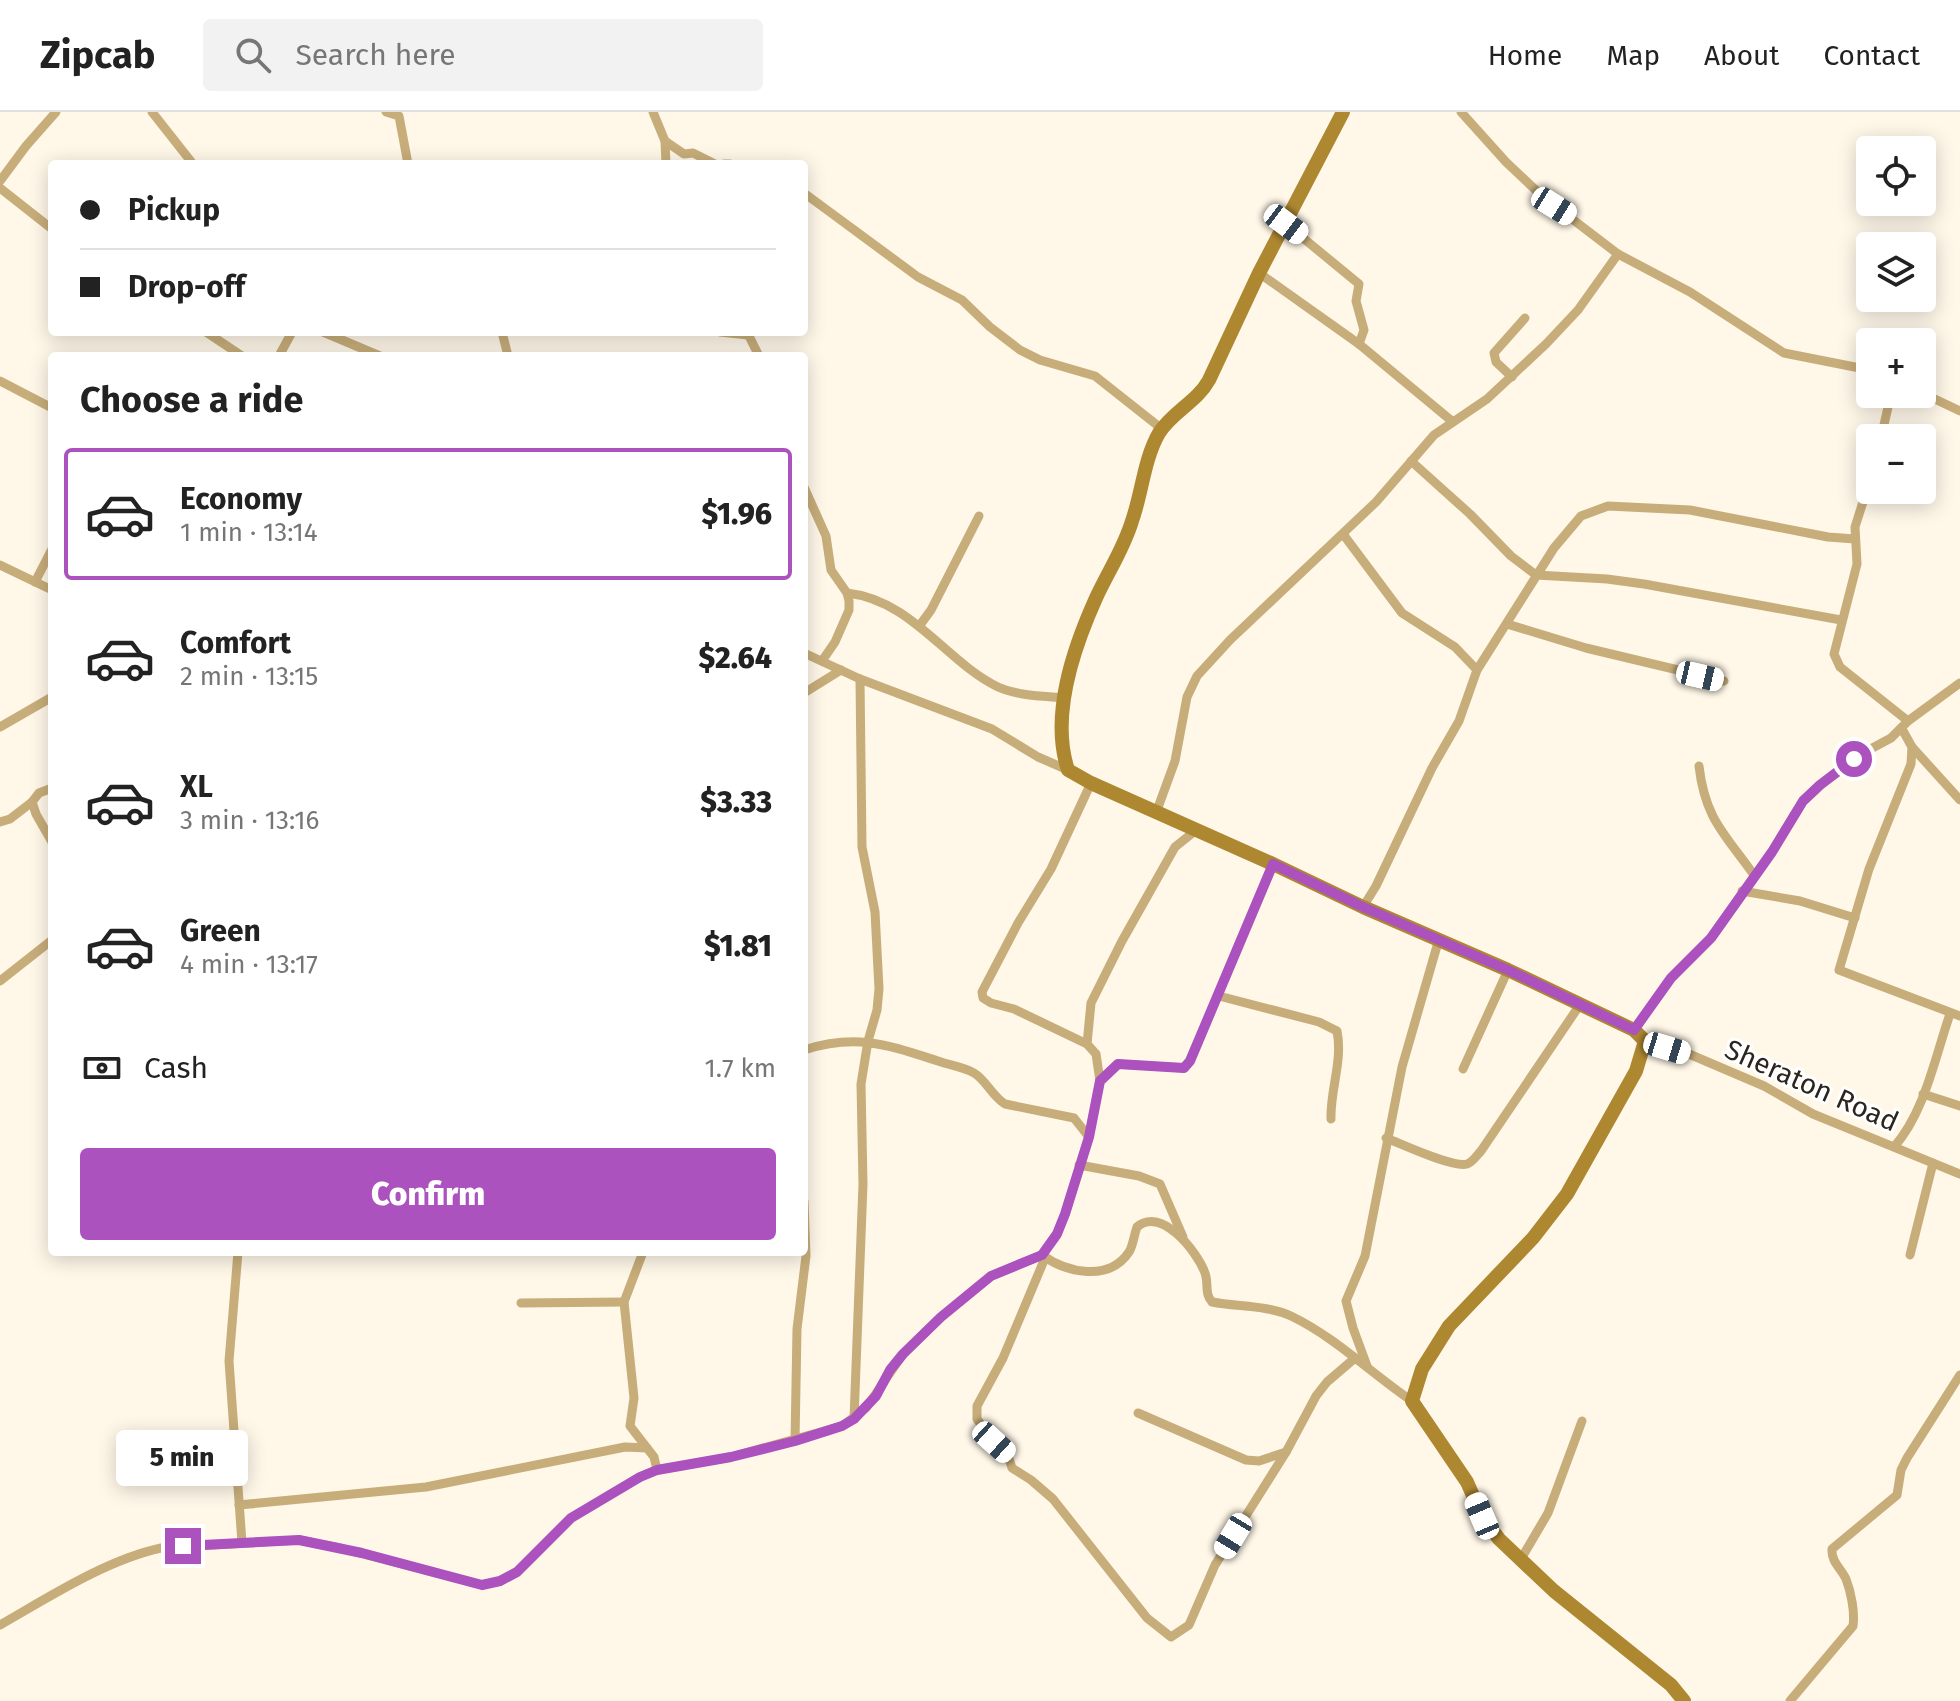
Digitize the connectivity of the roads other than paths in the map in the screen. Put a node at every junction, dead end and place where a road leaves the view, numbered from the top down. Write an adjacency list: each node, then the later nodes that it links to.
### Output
1 (56, 112): 12 (street)
2 (152, 112): 8 (street)
3 (386, 112): 9 (street)
4 (653, 112): 7 (street)
5 (1343, 112): 15 (street)
6 (1461, 112): 17 (street)
7 (665, 141): 10 (street); 11 (street)
8 (190, 160)
9 (407, 160)
10 (666, 160)
11 (707, 160)
12 (0, 181)
13 (0, 188): 16 (street)
14 (808, 196): 32 (street)
15 (1286, 224): 18 (street); 22 (street)
16 (48, 226)
17 (1618, 254): 25 (street); 26 (street)
18 (1259, 273): 22 (street); 32 (street)
19 (1525, 318): 26 (street)
20 (212, 336): 23 (street)
21 (332, 336): 24 (street)
22 (1359, 344): 31 (street)
23 (236, 352)
24 (370, 352)
25 (1856, 367)
26 (1512, 377): 31 (street)
27 (0, 381): 29 (street)
28 (1936, 400): 30 (street)
29 (48, 406)
30 (1960, 411)
31 (1453, 422): 33 (street)
32 (1162, 429): 56 (street)
33 (1411, 461): 37 (street); 41 (street)
34 (808, 496): 44 (street)
35 (1862, 504): 38 (street)
36 (979, 516): 47 (street)
37 (1343, 534): 51 (street); 67 (street)
38 (1855, 539): 41 (street); 45 (street)
39 (48, 557): 42 (street)
40 (0, 565): 42 (street)
41 (1536, 575): 45 (street); 46 (street)
42 (35, 582): 43 (street)
43 (48, 588)
44 (847, 593): 47 (street); 49 (street)
45 (1841, 620): 58 (street)
46 (1507, 624): 51 (street); 53 (street)
47 (920, 625): 56 (street)
48 (808, 655): 49 (street)
49 (822, 661): 50 (street)
50 (841, 670): 52 (street); 55 (street)
51 (1477, 670): 74 (street)
52 (860, 679): 62 (street); 84 (street)
53 (1724, 681)
54 (1960, 683): 58 (street)
55 (808, 691)
56 (1065, 698): 62 (street)
57 (48, 699): 59 (street)
58 (1905, 725): 60 (street); 72 (street)
59 (0, 727)
60 (1912, 747): 65 (street); 75 (street)
61 (1699, 766): 72 (street)
62 (1068, 770): 63 (street)
63 (1091, 783): 67 (street); 86 (street)
64 (48, 790): 66 (street)
65 (1960, 800)
66 (32, 802): 68 (street); 70 (street)
67 (1156, 813): 69 (street)
68 (0, 822)
69 (1195, 831): 71 (street); 86 (street)
70 (48, 835)
71 (1273, 864): 74 (street); 80 (street)
72 (1754, 875): 73 (street)
73 (1742, 891): 75 (street); 83 (street)
74 (1363, 907): 76 (street)
75 (1855, 918): 82 (street)
76 (1439, 939): 78 (street); 94 (street)
77 (48, 943): 79 (street)
78 (1508, 970): 81 (street); 88 (street)
79 (0, 981)
80 (1219, 996): 89 (street); 92 (street)
81 (1579, 1006): 83 (street); 94 (street)
82 (1955, 1015): 90 (street)
83 (1634, 1030): 85 (street)
84 (868, 1041): 87 (street); 93 (street); 113 (street)
85 (1645, 1041): 95 (street, Sheraton Road); 111 (street)
86 (1087, 1044): 89 (street)
87 (808, 1049)
88 (1463, 1069)
89 (1100, 1081): 93 (street)
90 (1923, 1094): 91 (street); 95 (street)
91 (1960, 1106)
92 (1331, 1119)
93 (1089, 1137): 97 (street)
94 (1386, 1138): 108 (street)
95 (1894, 1147): 96 (street, Sheraton Road)
96 (1933, 1163): 98 (street, Sheraton Road); 100 (street)
97 (1079, 1165): 99 (street); 104 (street)
98 (1960, 1174)
99 (1184, 1240): 104 (street); 107 (street)
100 (1910, 1255)
101 (238, 1256): 119 (street)
102 (641, 1256): 105 (street)
103 (806, 1256): 115 (street)
104 (1044, 1256): 113 (street); 117 (street)
105 (624, 1302): 106 (street); 116 (street)
106 (521, 1303)
107 (1355, 1358): 108 (street); 117 (street)
108 (1367, 1366): 111 (street)
109 (1960, 1375): 110 (street)
110 (1957, 1387): 124 (street)
111 (1412, 1401): 121 (street)
112 (1138, 1413): 117 (street)
113 (854, 1419): 115 (street)
114 (1582, 1421): 121 (street)
115 (795, 1441): 118 (street)
116 (647, 1448): 118 (street); 119 (street)
117 (1286, 1452)
118 (657, 1470): 120 (street)
119 (239, 1505): 120 (street)
120 (242, 1543): 122 (street)
121 (1521, 1559): 123 (street)
122 (0, 1625)
123 (1684, 1701)
124 (1790, 1701)

